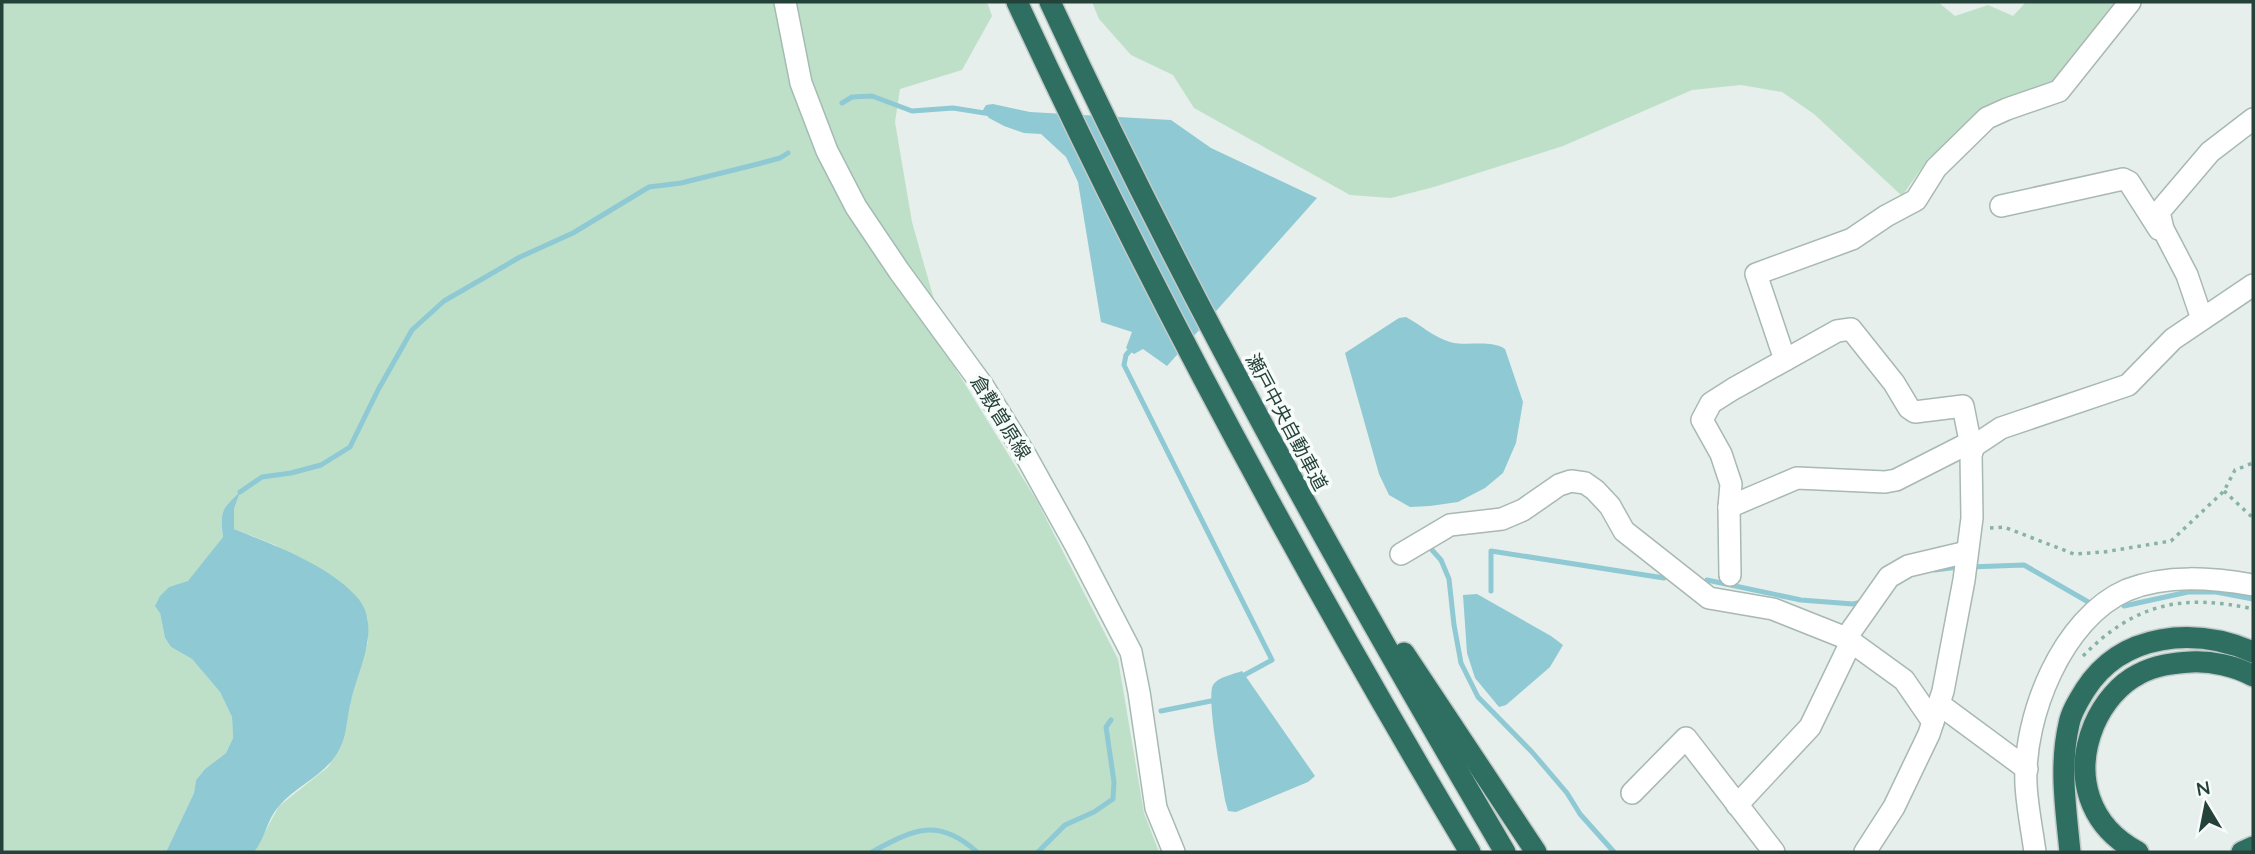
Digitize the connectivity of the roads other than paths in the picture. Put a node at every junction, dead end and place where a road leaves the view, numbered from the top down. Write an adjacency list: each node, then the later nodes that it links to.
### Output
1 (785, 2): 26 (street, 倉敷曽原線)
2 (1017, 2): 27 (highway)
3 (1050, 2): 13 (highway, 瀬戸中央自動車道)
4 (2130, 2): 10 (street)
5 (2253, 119): 7 (street)
6 (2001, 206): 7 (street)
7 (2163, 229): 9 (street)
8 (2253, 285): 9 (street)
9 (2202, 319): 11 (street)
10 (1785, 360): 11 (street); 12 (street)
11 (1972, 446): 12 (street); 15 (street)
12 (1729, 507): 16 (street)
13 (1308, 509): 28 (highway, 瀬戸中央自動車道); 29 (highway)
14 (1401, 554): 18 (street)
15 (1967, 554): 18 (street); 21 (street)
16 (1730, 575)
17 (2253, 585): 22 (street)
18 (1849, 640): 21 (street); 24 (street)
19 (2253, 652): 33 (highway)
20 (2253, 676): 34 (highway)
21 (1936, 713): 22 (street); 31 (street)
22 (2027, 769): 32 (street)
23 (1632, 793): 24 (street)
24 (1737, 805): 30 (street)
25 (2253, 847): 35 (highway)
26 (1174, 852)
27 (1470, 852)
28 (1505, 852)
29 (1536, 852)
30 (1774, 852)
31 (1865, 852)
32 (2035, 852)
33 (2070, 852)
34 (2138, 852)
35 (2242, 852)

